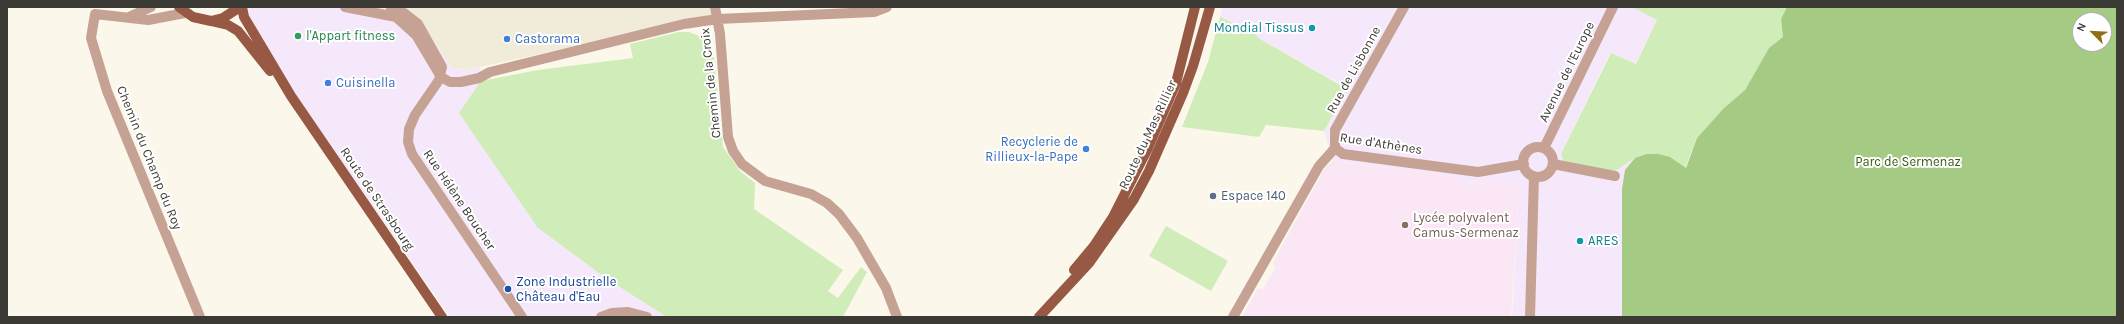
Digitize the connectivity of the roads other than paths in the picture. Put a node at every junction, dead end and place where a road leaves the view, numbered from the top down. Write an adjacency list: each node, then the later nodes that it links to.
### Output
1 (151, 7): 13 (street)
2 (241, 7): 15 (main road); 20 (main road, Route de Strasbourg)
3 (345, 7): 16 (street)
4 (380, 7): 16 (street)
5 (714, 7): 14 (street, Chemin de la Croix)
6 (887, 7): 14 (street)
7 (1195, 7): 33 (main road, Route du Mas Rillier)
8 (1210, 7): 34 (main road, Route du Mas Rillier)
9 (1404, 7): 21 (street, Rue de Lisbonne)
10 (1613, 7): 22 (street, Avenue de l'Europe)
11 (92, 10): 13 (street); 27 (street, Chemin du Champ du Roy)
12 (182, 10): 13 (street); 15 (main road)
13 (130, 17)
14 (718, 19): 18 (street); 32 (street, Chemin de la Croix)
15 (212, 20): 20 (main road, Route de Strasbourg)
16 (436, 64): 17 (street); 19 (street)
17 (440, 76): 18 (street); 19 (street, Rue Hélène Boucher)
18 (454, 82): 19 (street)
19 (430, 94): 29 (street, Rue Hélène Boucher)
20 (291, 96): 28 (main road, Route de Strasbourg)
21 (1334, 148): 23 (street, Rue d'Athènes); 35 (street, Rue d'Athènes)
22 (1544, 148): 23 (street); 24 (street)
23 (1524, 164): 25 (street)
24 (1553, 164): 25 (street); 26 (street)
25 (1534, 176): 36 (street)
26 (1615, 176)
27 (200, 317)
28 (442, 317)
29 (522, 317)
30 (601, 317): 31 (street)
31 (647, 317)
32 (897, 317)
33 (1031, 317)
34 (1040, 317)
35 (1233, 317)
36 (1530, 317)

